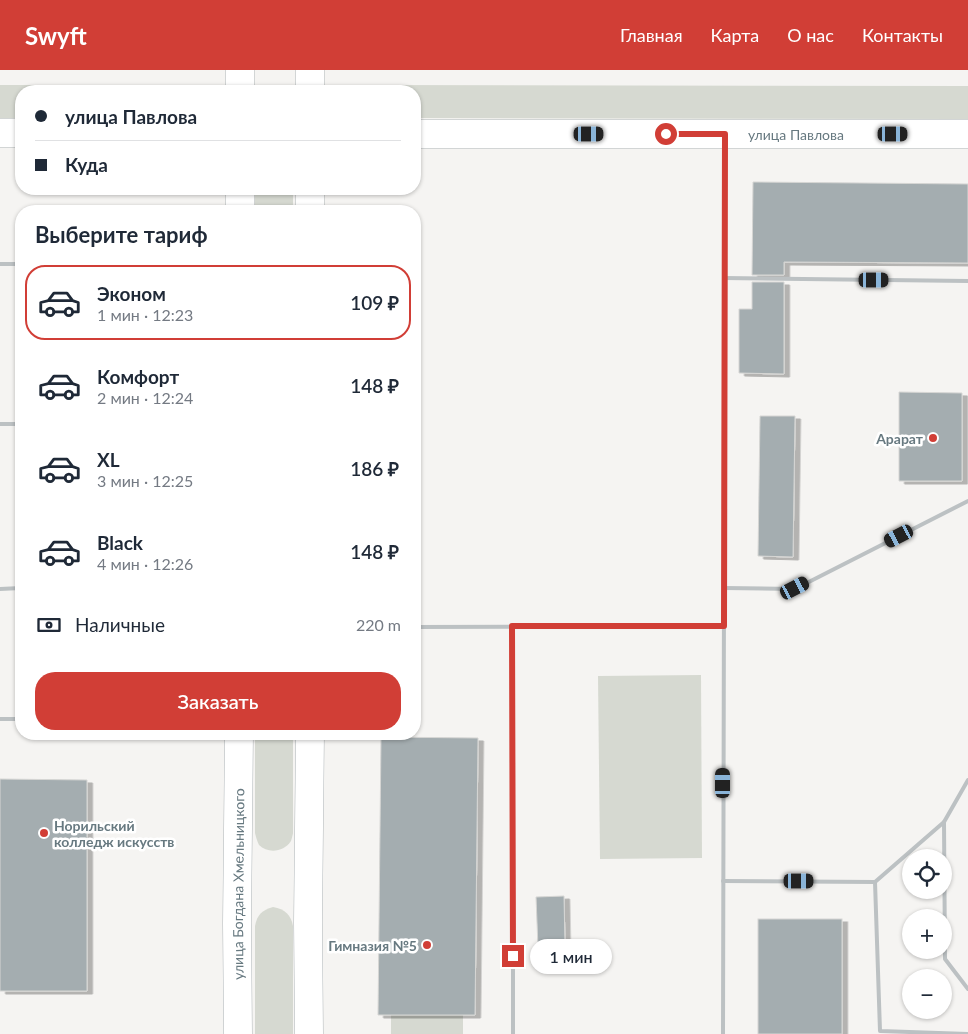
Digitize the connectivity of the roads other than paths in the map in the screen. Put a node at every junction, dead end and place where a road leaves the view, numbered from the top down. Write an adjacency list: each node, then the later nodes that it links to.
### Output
1 (240, 70): 3 (street)
2 (310, 70): 4 (street)
3 (240, 85)
4 (310, 85)
5 (0, 133): 6 (street)
6 (15, 133)
7 (421, 134): 8 (street, улица Павлова)
8 (725, 134): 9 (street, улица Павлова); 12 (lane)
9 (968, 134)
10 (0, 264): 11 (lane)
11 (15, 264)
12 (724, 278): 13 (lane); 19 (lane)
13 (968, 281)
14 (0, 424): 15 (lane)
15 (15, 424)
16 (968, 501): 19 (lane)
17 (0, 588): 18 (lane)
18 (15, 588)
19 (724, 588): 21 (lane)
20 (512, 626): 21 (lane); 22 (lane); 34 (lane)
21 (724, 626): 29 (lane)
22 (421, 627)
23 (0, 719): 24 (lane)
24 (15, 719)
25 (239, 740): 32 (street, улица Богдана Хмельницкого)
26 (310, 740): 33 (street)
27 (968, 780): 28 (lane)
28 (944, 822): 30 (lane); 31 (lane)
29 (723, 881): 30 (lane); 35 (lane)
30 (876, 882): 36 (lane)
31 (968, 989)
32 (238, 1034)
33 (310, 1034)
34 (513, 1034)
35 (723, 1034)
36 (968, 1034)

